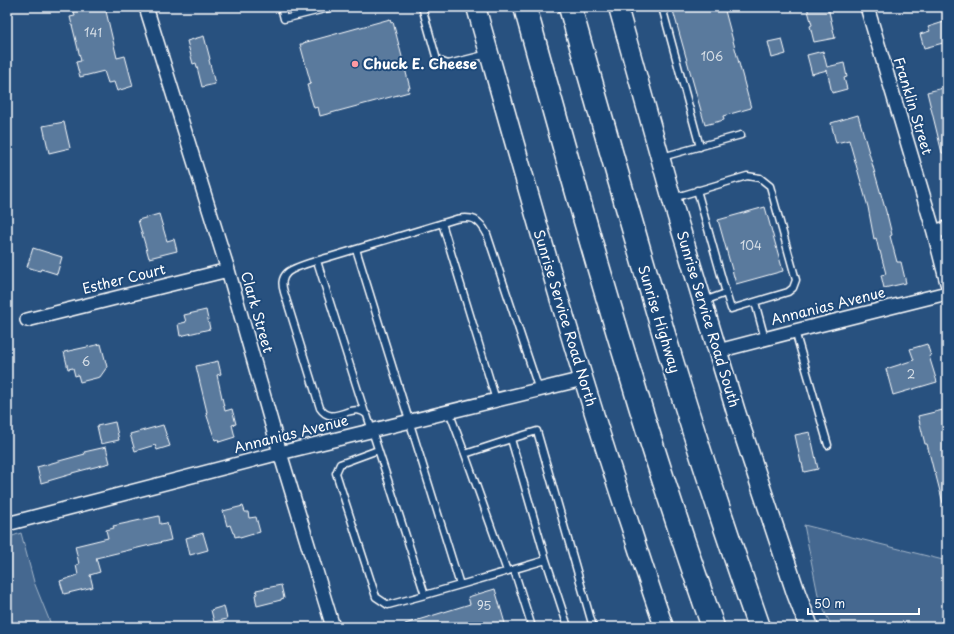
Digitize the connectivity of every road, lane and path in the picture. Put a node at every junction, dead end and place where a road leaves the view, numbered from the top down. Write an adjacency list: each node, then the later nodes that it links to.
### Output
1 (146, 7): 22 (street, Clark Street)
2 (281, 7): 3 (lane)
3 (333, 7)
4 (422, 7): 11 (lane)
5 (476, 7): 11 (main road, Sunrise Service Road North)
6 (525, 7): 54 (highway)
7 (570, 7): 55 (highway, Sunrise Highway)
8 (618, 7): 14 (main road, Sunrise Service Road South)
9 (662, 7): 13 (lane)
10 (867, 7): 19 (street, Franklin Street)
11 (490, 54): 32 (main road, Sunrise Service Road North)
12 (741, 135): 13 (lane)
13 (700, 147): 14 (lane)
14 (660, 158): 16 (main road, Sunrise Service Road South)
15 (697, 190): 16 (lane); 24 (lane); 27 (lane)
16 (672, 198): 26 (main road, Sunrise Service Road South)
17 (442, 223): 20 (lane); 33 (lane); 34 (lane)
18 (947, 228): 19 (street)
19 (934, 232): 23 (street, Franklin Street)
20 (356, 249): 21 (lane); 37 (lane)
21 (317, 261): 36 (lane); 36 (lane)
22 (228, 270): 28 (street, Esther Court); 42 (street, Clark Street)
23 (947, 283)
24 (726, 293): 26 (lane); 27 (lane)
25 (947, 293): 29 (street, Annanias Avenue)
26 (703, 302): 31 (main road, Sunrise Service Road South)
27 (755, 302): 30 (lane)
28 (27, 320)
29 (795, 331): 30 (street, Annanias Avenue); 40 (lane)
30 (765, 339): 31 (street, Annanias Avenue)
31 (718, 351): 56 (main road, Sunrise Service Road South)
32 (583, 379): 33 (street, Annanias Avenue); 53 (main road, Sunrise Service Road North)
33 (539, 390): 34 (street, Annanias Avenue)
34 (496, 400): 35 (street, Annanias Avenue)
35 (449, 411): 37 (street, Annanias Avenue); 43 (lane)
36 (365, 413): 38 (lane)
37 (409, 421): 38 (street, Annanias Avenue); 47 (lane)
38 (372, 430): 41 (lane); 42 (street, Annanias Avenue)
39 (511, 439): 43 (lane); 45 (lane); 52 (lane)
40 (828, 445)
41 (378, 450): 48 (lane); 48 (lane)
42 (280, 453): 44 (street, Annanias Avenue); 49 (street, Clark Street)
43 (465, 454): 46 (lane)
44 (7, 524)
45 (546, 560): 46 (lane); 51 (lane)
46 (510, 571): 47 (lane); 50 (lane)
47 (460, 585): 48 (lane)
48 (425, 595)
49 (333, 627)
50 (532, 627)
51 (568, 627)
52 (593, 627)
53 (664, 627)
54 (713, 627)
55 (759, 627)
56 (809, 627)

